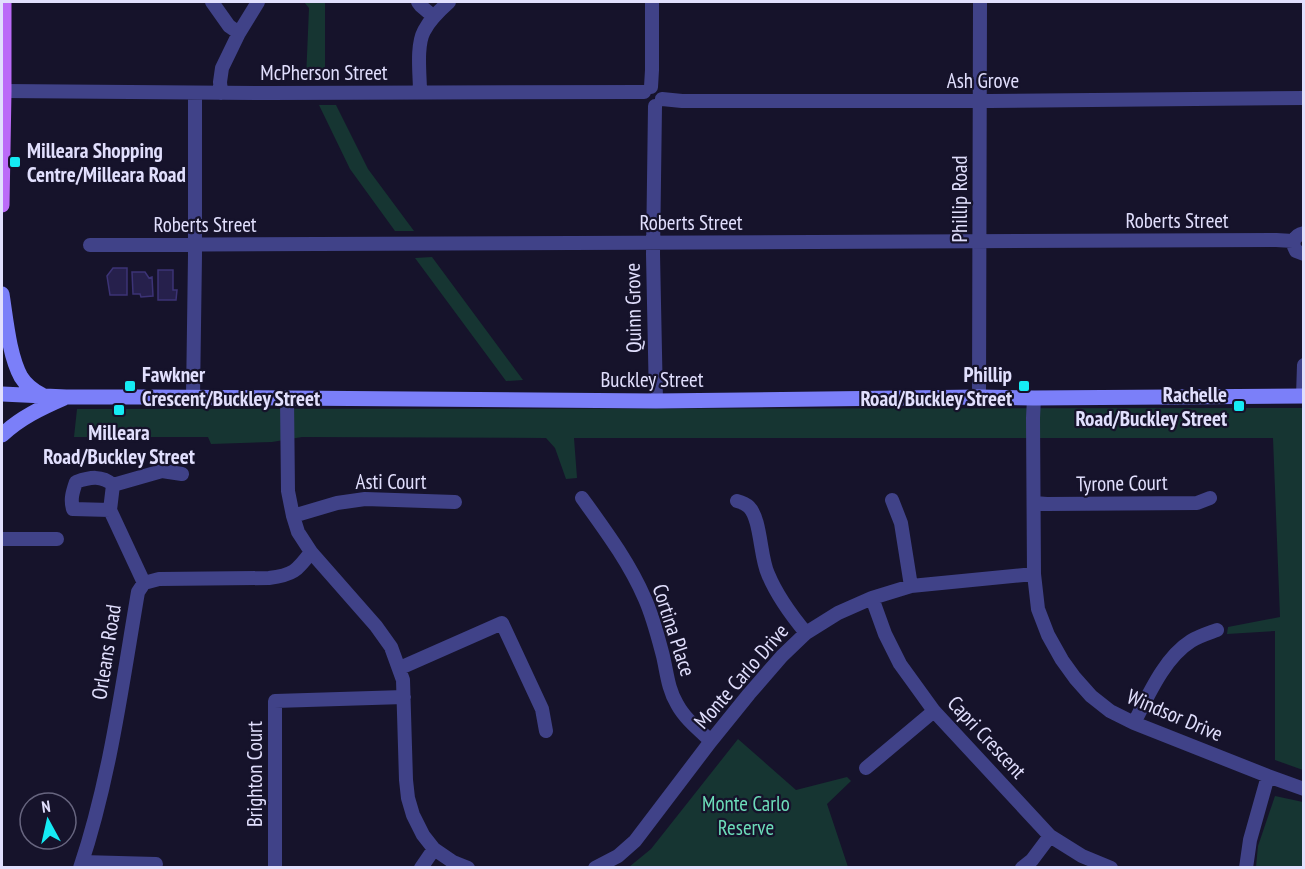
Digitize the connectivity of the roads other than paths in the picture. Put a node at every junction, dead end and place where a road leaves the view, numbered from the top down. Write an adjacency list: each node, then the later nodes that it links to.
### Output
1 (4, 2): 11 (main road)
2 (212, 2): 9 (street)
3 (258, 2): 9 (street)
4 (418, 2): 8 (street)
5 (449, 2): 8 (street)
6 (652, 2): 10 (street)
7 (980, 2): 16 (street, Phillip Road)
8 (434, 17): 12 (street)
9 (239, 33): 14 (street)
10 (647, 89): 12 (street, McPherson Street); 17 (street)
11 (4, 92): 13 (street, McPherson Street); 18 (main road)
12 (420, 92): 14 (street, McPherson Street)
13 (195, 93): 14 (street, McPherson Street); 23 (street)
14 (222, 93)
15 (1304, 99): 16 (street, Ash Grove)
16 (980, 101): 17 (street, Ash Grove); 20 (street, Phillip Road)
17 (658, 103): 21 (street, Quinn Grove)
18 (2, 205)
19 (1298, 237): 20 (street, Roberts Street); 24 (street)
20 (980, 242): 21 (street, Roberts Street); 32 (street, Phillip Road)
21 (653, 243): 23 (street, Roberts Street); 35 (street, Quinn Grove)
22 (90, 245): 23 (street, Roberts Street)
23 (195, 245): 31 (street)
24 (1304, 254)
25 (2, 294): 28 (main road)
26 (1304, 365): 29 (street)
27 (2, 394): 28 (main road, Buckley Street)
28 (44, 396): 30 (main road, Buckley Street)
29 (1303, 396): 34 (main road, Buckley Street)
30 (66, 397): 31 (main road, Buckley Street); 36 (main road)
31 (194, 397): 33 (main road, Buckley Street)
32 (979, 397): 34 (main road, Buckley Street); 35 (main road, Buckley Street)
33 (287, 398): 35 (main road, Buckley Street); 46 (street)
34 (1034, 398): 44 (street, Windsor Drive)
35 (656, 401)
36 (2, 435)
37 (182, 474): 38 (street)
38 (113, 485): 45 (street); 45 (street)
39 (582, 498): 61 (street, Cortina Place)
40 (1210, 498): 44 (street, Tyrone Court)
41 (892, 500): 52 (street)
42 (737, 501): 55 (street)
43 (455, 502): 46 (street, Asti Court)
44 (1034, 503): 50 (street, Windsor Drive)
45 (110, 510): 51 (street)
46 (293, 516): 49 (street)
47 (2, 539): 48 (street)
48 (57, 539)
49 (311, 552): 51 (street, Orleans Road); 56 (street)
50 (1034, 574): 52 (street, Monte Carlo Drive); 59 (street, Windsor Drive)
51 (144, 584): 68 (street, Orleans Road)
52 (911, 586): 53 (street, Monte Carlo Drive)
53 (872, 598): 55 (street, Monte Carlo Drive); 58 (street, Capri Crescent)
54 (1217, 630): 59 (street)
55 (806, 633): 61 (street, Monte Carlo Drive)
56 (400, 668): 57 (street); 60 (street)
57 (404, 697): 66 (street); 69 (street, Brighton Court)
58 (934, 711): 62 (street); 65 (street, Capri Crescent)
59 (1134, 723): 63 (street, Windsor Drive)
60 (546, 731)
61 (711, 741): 72 (street, Monte Carlo Drive)
62 (866, 768)
63 (1268, 776): 64 (street, Windsor Drive); 75 (street)
64 (1304, 789)
65 (1050, 836): 73 (street); 74 (street, Capri Crescent)
66 (434, 849): 70 (street); 71 (street)
67 (156, 864): 68 (street)
68 (81, 865)
69 (275, 867)
70 (421, 867)
71 (468, 867)
72 (595, 867)
73 (1022, 867)
74 (1111, 867)
75 (1246, 867)

